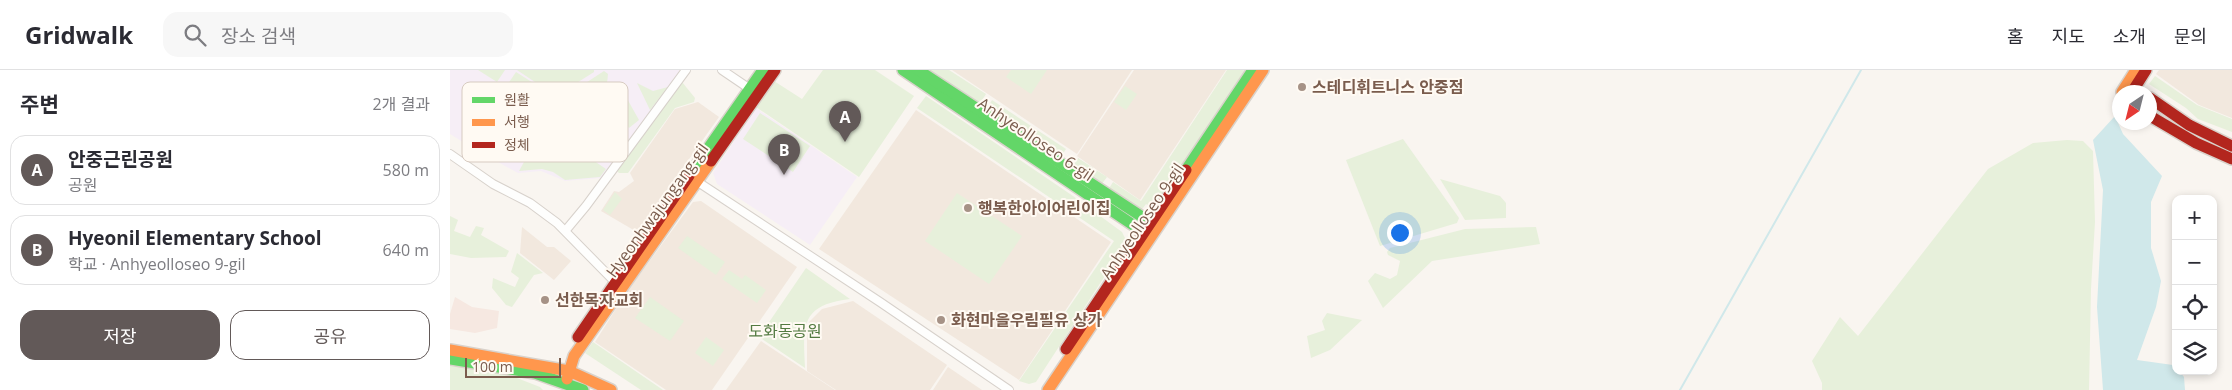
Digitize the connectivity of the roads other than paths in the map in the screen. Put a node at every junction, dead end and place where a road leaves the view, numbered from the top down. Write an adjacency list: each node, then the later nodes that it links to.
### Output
1 (686, 70): 17 (street)
2 (722, 70): 13 (street)
3 (763, 70): 13 (street)
4 (775, 70): 23 (street, Hyeonhwajungang-gil)
5 (903, 70): 24 (street, Anhyeolloseo 6-gil)
6 (918, 70): 24 (street, Anhyeolloseo 6-gil)
7 (1253, 70): 24 (street)
8 (1263, 70): 24 (street, Anhyeolloseo 9-gil)
9 (2136, 70): 11 (street)
10 (2146, 70): 12 (street)
11 (2133, 85)
12 (2136, 85)
13 (750, 89): 23 (street)
14 (2157, 103): 16 (street)
15 (2157, 120): 19 (street)
16 (2232, 146)
17 (628, 150)
18 (450, 154): 20 (street)
19 (2232, 159)
20 (459, 161): 21 (street); 25 (street)
21 (450, 162)
22 (618, 162): 25 (street)
23 (693, 179): 26 (street, Hyeonhwajungang-gil); 32 (street)
24 (1150, 229): 33 (street); 34 (street, Anhyeolloseo 9-gil)
25 (566, 230): 26 (street)
26 (616, 288): 29 (street, Hyeonhwajungang-gil)
27 (450, 350): 29 (street)
28 (450, 359): 29 (street)
29 (566, 378): 30 (street); 31 (street)
30 (583, 390)
31 (611, 390)
32 (1009, 390)
33 (1039, 390)
34 (1048, 390)

